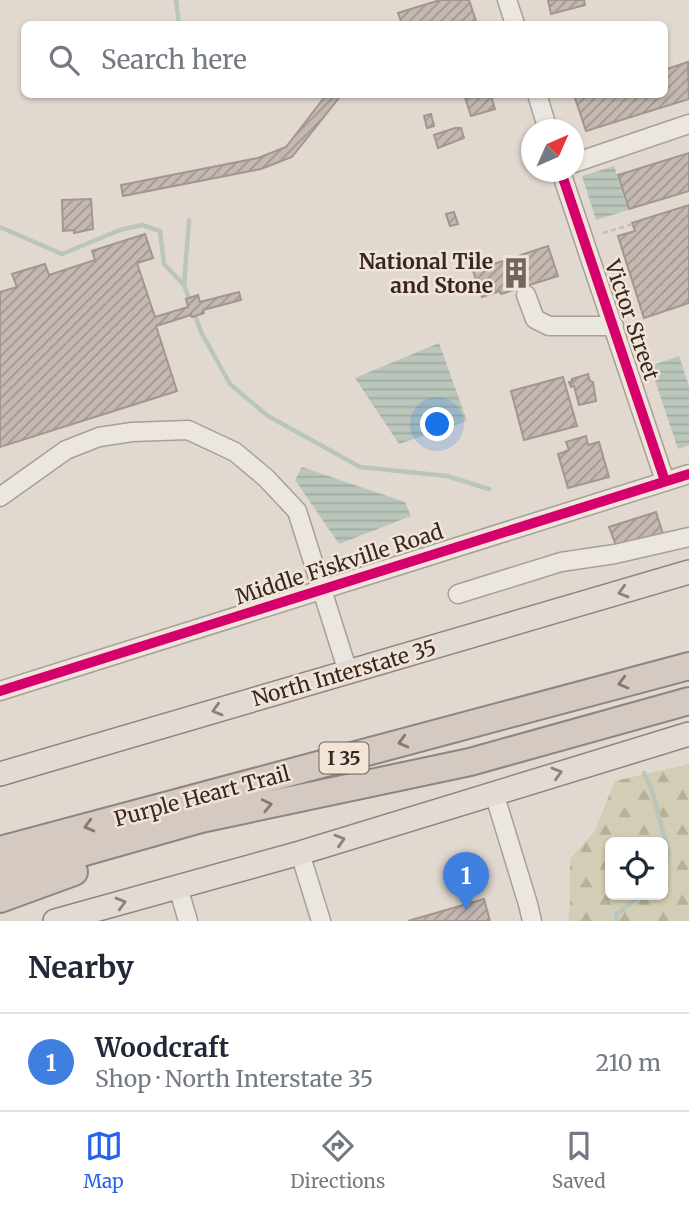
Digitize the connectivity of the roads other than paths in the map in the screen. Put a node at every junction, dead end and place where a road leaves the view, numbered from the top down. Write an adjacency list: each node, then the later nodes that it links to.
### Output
1 (507, 0): 2 (street)
2 (514, 21)
3 (538, 98): 4 (street)
4 (545, 119)
5 (689, 124): 6 (street)
6 (584, 159)
7 (564, 182): 9 (street, Victor Street)
8 (526, 295): 9 (street)
9 (614, 326): 11 (street, Victor Street)
10 (689, 474): 11 (street, Middle Fiskville Road)
11 (665, 481): 15 (street, Middle Fiskville Road)
12 (0, 497): 15 (street)
13 (689, 537): 16 (street)
14 (689, 572): 18 (main road, North Interstate 35, one-way to 18)
15 (323, 589): 18 (street); 19 (street, Middle Fiskville Road)
16 (458, 594)
17 (689, 666): 25 (highway, Purple Heart Trail / I 35, one-way to 25)
18 (348, 672): 22 (main road, North Interstate 35, one-way to 22)
19 (0, 691)
20 (689, 701): 24 (highway, Purple Heart Trail / I 35, one-way to 20)
21 (689, 734): 23 (main road, one-way to 21)
22 (0, 774)
23 (494, 793): 26 (main road, one-way to 23); 33 (street)
24 (201, 819): 27 (highway, Purple Heart Trail / I 35); 29 (highway)
25 (0, 850)
26 (300, 853): 28 (main road); 32 (street)
27 (0, 876)
28 (178, 887): 30 (main road, one-way to 28); 31 (street)
29 (0, 899)
30 (55, 921)
31 (187, 921)
32 (321, 921)
33 (532, 921)

